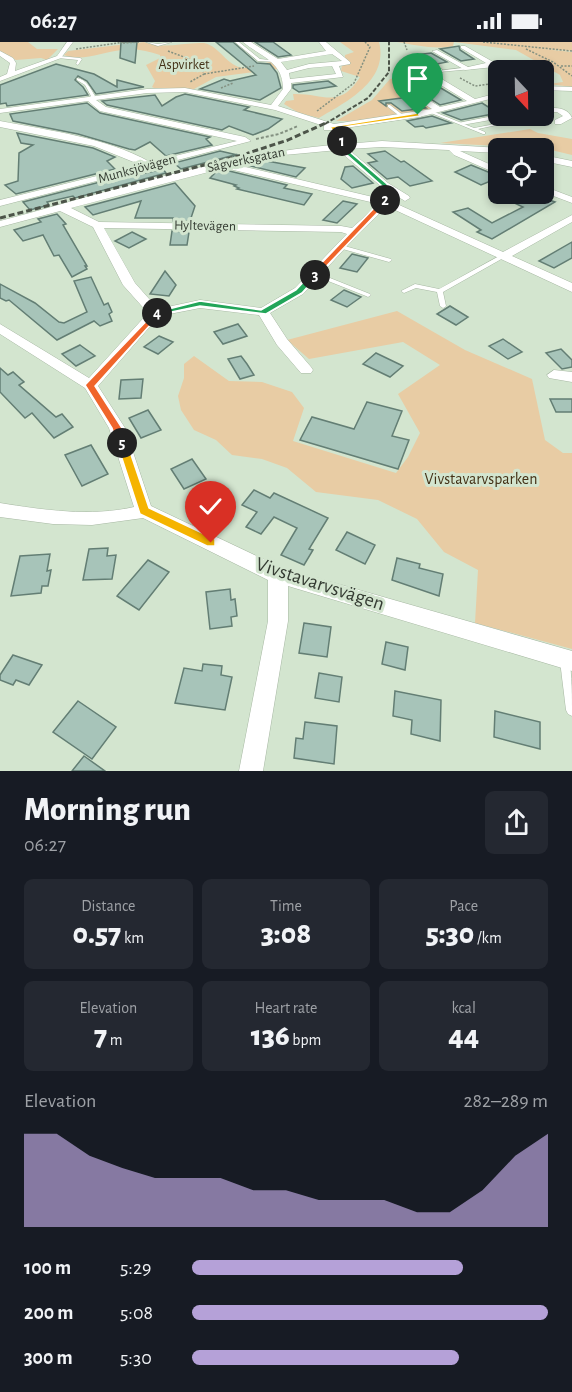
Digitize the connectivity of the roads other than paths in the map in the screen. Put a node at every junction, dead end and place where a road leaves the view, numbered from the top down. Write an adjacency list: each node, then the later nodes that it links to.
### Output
1 (70, 42): 11 (street)
2 (148, 42): 3 (lane)
3 (170, 42)
4 (237, 42): 14 (lane)
5 (246, 42): 14 (street)
6 (322, 42): 8 (street)
7 (463, 47): 13 (street)
8 (331, 50): 14 (street); 16 (street)
9 (435, 51): 18 (street)
10 (0, 53): 21 (street)
11 (61, 53): 15 (lane); 21 (street)
12 (410, 57): 19 (street)
13 (488, 61)
14 (278, 62): 20 (street)
15 (78, 64)
16 (335, 65): 20 (street); 24 (street)
17 (488, 65): 18 (street)
18 (468, 68): 19 (lane)
19 (440, 71): 30 (street)
20 (286, 72): 24 (street)
21 (10, 75): 22 (street)
22 (0, 79)
23 (78, 79): 29 (lane)
24 (288, 81): 33 (street)
25 (403, 86): 36 (street)
26 (554, 87): 27 (street)
27 (572, 89)
28 (488, 97): 30 (street)
29 (90, 99): 33 (street); 35 (street); 57 (street, Munksjövägen)
30 (473, 101): 36 (street)
31 (389, 106): 38 (lane)
32 (570, 106): 34 (street)
33 (273, 107): 39 (street)
34 (554, 108)
35 (0, 111)
36 (436, 111): 38 (street); 41 (lane)
37 (554, 111): 45 (street)
38 (403, 117): 44 (street)
39 (303, 118): 44 (street); 47 (street)
40 (488, 119): 41 (street)
41 (462, 123): 46 (lane)
42 (0, 124): 57 (street)
43 (490, 126): 46 (lane)
44 (333, 127): 47 (street); 49 (street)
45 (570, 128)
46 (474, 129): 48 (lane)
47 (318, 130): 49 (street)
48 (483, 133)
49 (340, 146): 50 (street, Sågverksgatan); 55 (street, Sågverksgatan); 59 (street)
50 (451, 147): 51 (street, Sågverksgatan); 58 (street)
51 (488, 149)
52 (554, 155): 53 (street)
53 (572, 158)
54 (554, 160): 56 (street)
55 (224, 164): 63 (street); 64 (street, Sågverksgatan)
56 (572, 164)
57 (148, 165): 62 (street, Munksjövägen)
58 (488, 167)
59 (385, 185): 63 (street); 63 (street)
60 (554, 193): 61 (street)
61 (572, 200)
62 (0, 203)
63 (396, 203): 68 (street); 70 (street)
64 (60, 207): 66 (street, Sågverksgatan); 67 (street, Hyltevägen)
65 (572, 218): 70 (street)
66 (0, 224)
67 (97, 225): 68 (street, Hyltevägen); 79 (street)
68 (354, 232): 69 (street)
69 (340, 247): 71 (lane); 72 (street)
70 (503, 256): 73 (street); 75 (lane)
71 (389, 260)
72 (315, 274): 76 (lane); 78 (street)
73 (572, 288)
74 (404, 291): 75 (lane)
75 (440, 291): 77 (lane)
76 (368, 295)
77 (444, 306)
78 (263, 312): 79 (street); 81 (street)
79 (155, 313): 84 (street)
80 (0, 328): 84 (street)
81 (306, 370)
82 (554, 375): 83 (street)
83 (572, 377)
84 (90, 385): 86 (street)
85 (0, 510): 86 (street)
86 (144, 511): 87 (street, Vivstavarvsvägen)
87 (278, 575): 88 (street, Vivstavarvsvägen); 90 (street)
88 (568, 660): 89 (lane)
89 (572, 710)
90 (251, 771)

